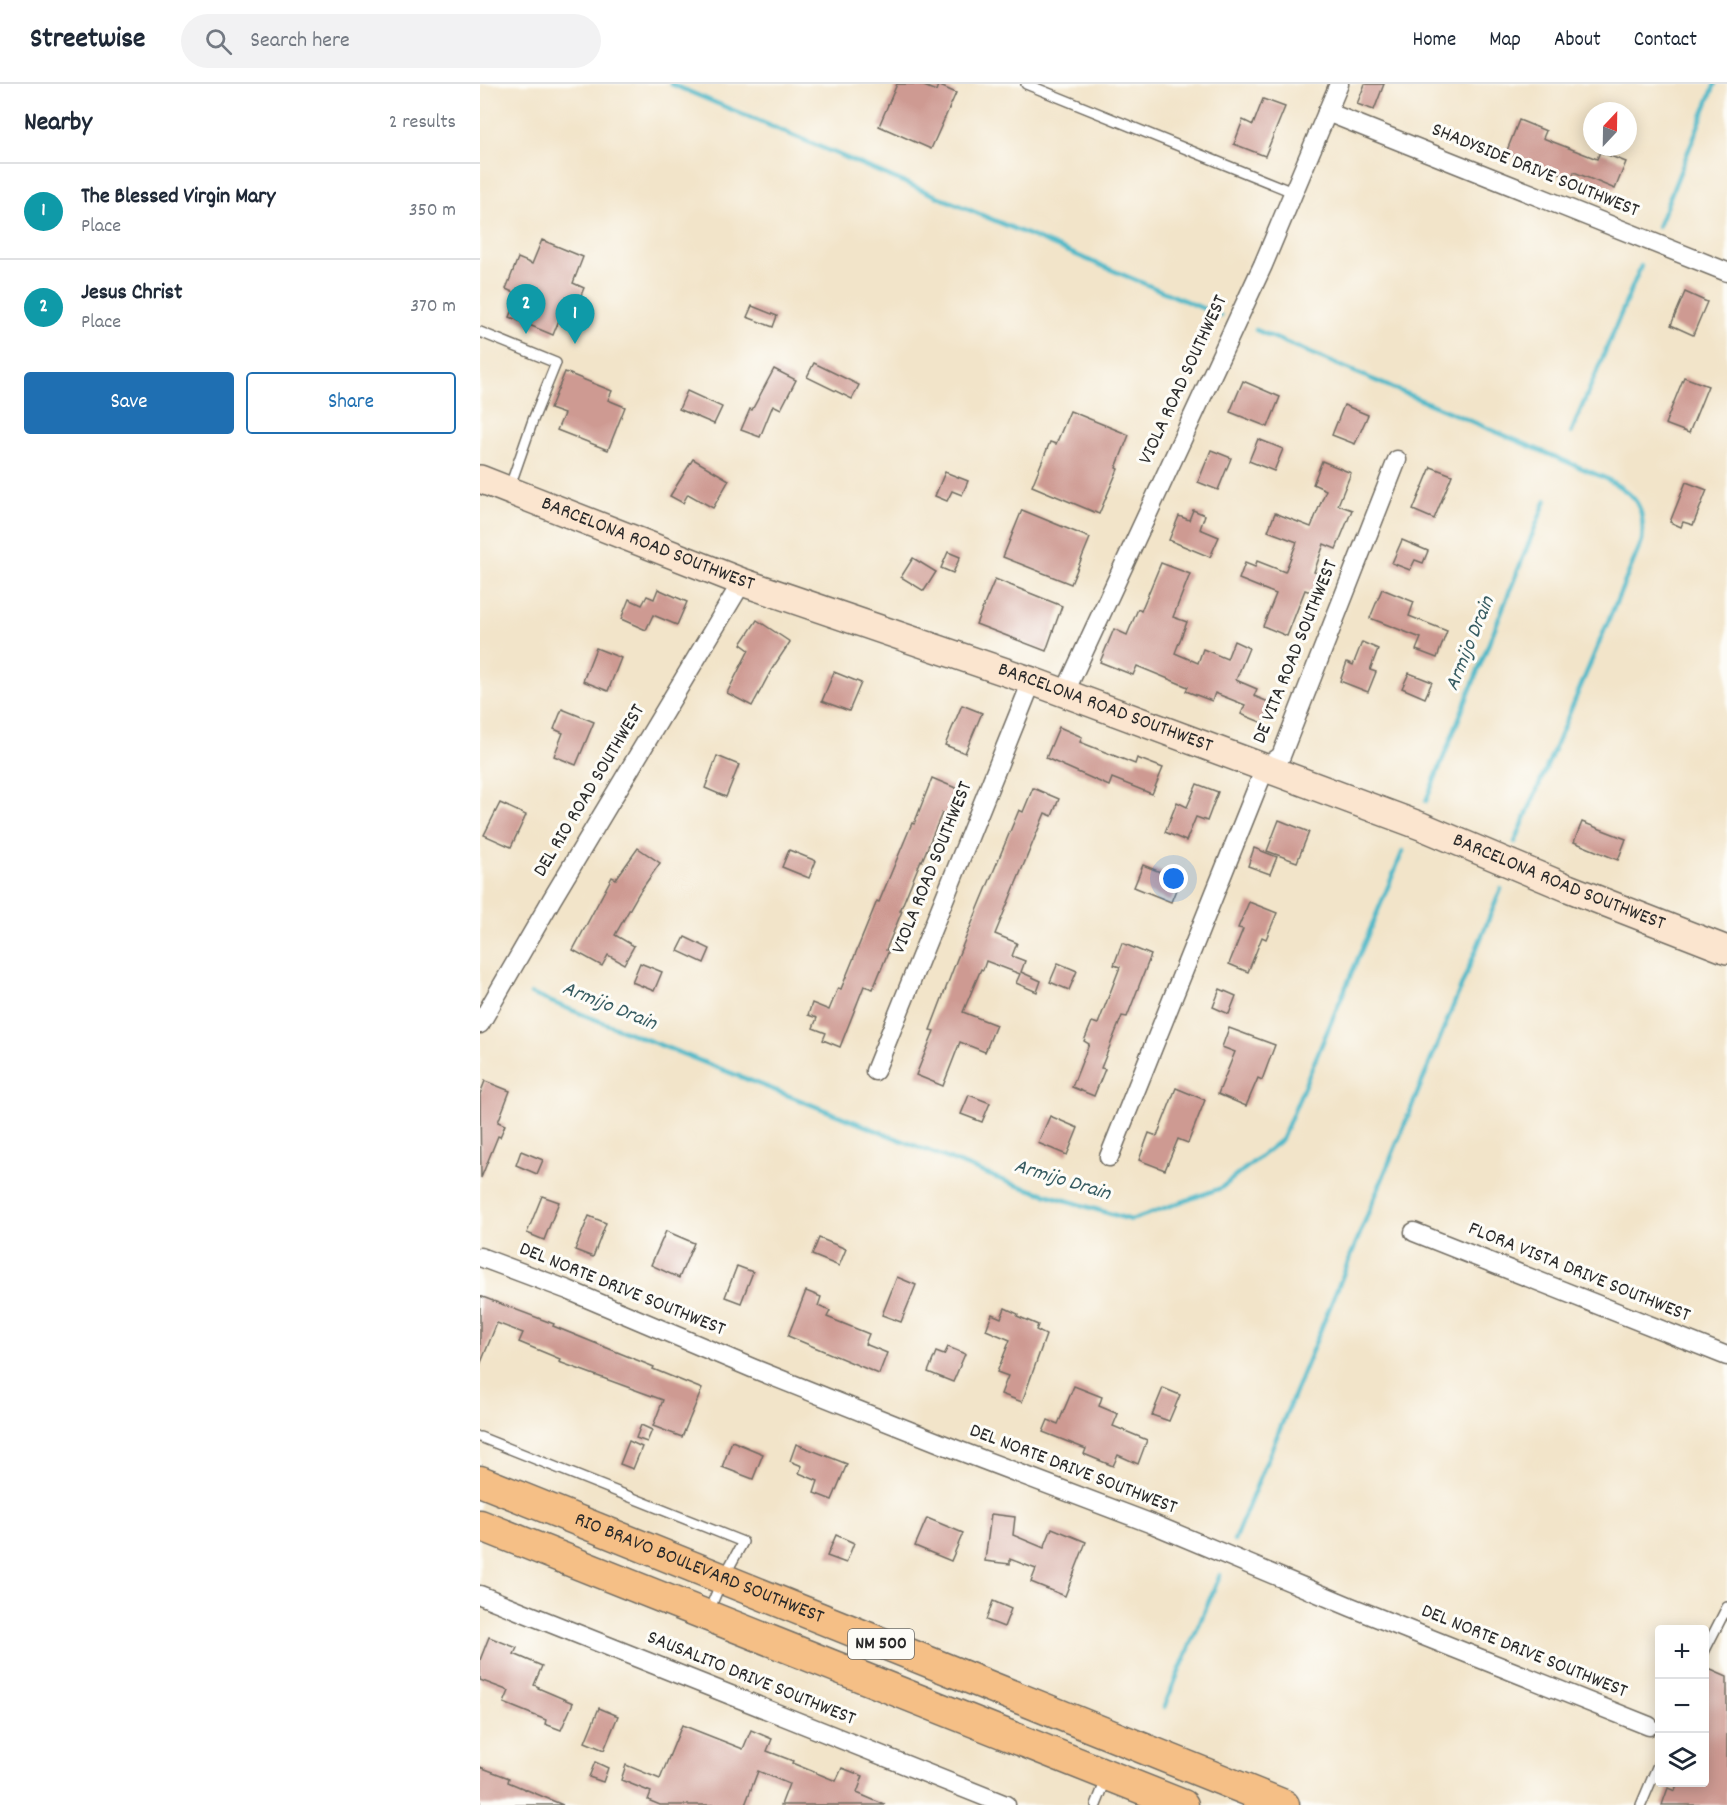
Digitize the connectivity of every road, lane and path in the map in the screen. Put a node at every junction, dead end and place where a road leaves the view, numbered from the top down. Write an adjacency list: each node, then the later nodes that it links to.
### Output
1 (1026, 84): 4 (lane)
2 (1339, 84): 3 (street, VIOLA ROAD SOUTHWEST)
3 (1327, 112): 4 (street, VIOLA ROAD SOUTHWEST); 5 (street, SHADYSIDE DRIVE SOUTHWEST)
4 (1294, 193): 12 (street, VIOLA ROAD SOUTHWEST)
5 (1727, 272)
6 (480, 332): 9 (lane)
7 (1397, 460): 13 (street, DE VITA ROAD SOUTHWEST)
8 (480, 479): 9 (street, BARCELONA ROAD SOUTHWEST)
9 (508, 491): 10 (street, BARCELONA ROAD SOUTHWEST)
10 (742, 582): 11 (street, BARCELONA ROAD SOUTHWEST); 15 (street, DEL RIO ROAD SOUTHWEST)
11 (1032, 681): 12 (street, BARCELONA ROAD SOUTHWEST); 16 (street, VIOLA ROAD SOUTHWEST)
12 (1065, 693): 13 (street, BARCELONA ROAD SOUTHWEST)
13 (1265, 768): 14 (street, BARCELONA ROAD SOUTHWEST); 17 (street, DE VITA ROAD SOUTHWEST)
14 (1727, 950)
15 (480, 1024)
16 (875, 1071)
17 (1109, 1157)
18 (1414, 1232): 20 (street, FLORA VISTA DRIVE SOUTHWEST)
19 (480, 1257): 29 (street, DEL NORTE DRIVE SOUTHWEST)
20 (1727, 1356)
21 (480, 1437): 24 (lane)
22 (480, 1481): 24 (main road, RIO BRAVO BOULEVARD SOUTHWEST / NM 500)
23 (480, 1525): 27 (main road, RIO BRAVO BOULEVARD SOUTHWEST / NM 500)
24 (722, 1580): 27 (lane); 30 (main road, RIO BRAVO BOULEVARD SOUTHWEST / NM 500)
25 (480, 1595): 32 (street, SAUSALITO DRIVE SOUTHWEST)
26 (1727, 1608): 28 (lane)
27 (707, 1615): 30 (main road, RIO BRAVO BOULEVARD SOUTHWEST / NM 500)
28 (1709, 1642)
29 (1649, 1726)
30 (1136, 1770): 33 (lane); 34 (main road, RIO BRAVO BOULEVARD SOUTHWEST / NM 500); 35 (main road, RIO BRAVO BOULEVARD SOUTHWEST / NM 500)
31 (1655, 1770): 36 (lane)
32 (1006, 1805)
33 (1096, 1805)
34 (1183, 1805)
35 (1284, 1805)
36 (1641, 1805)

